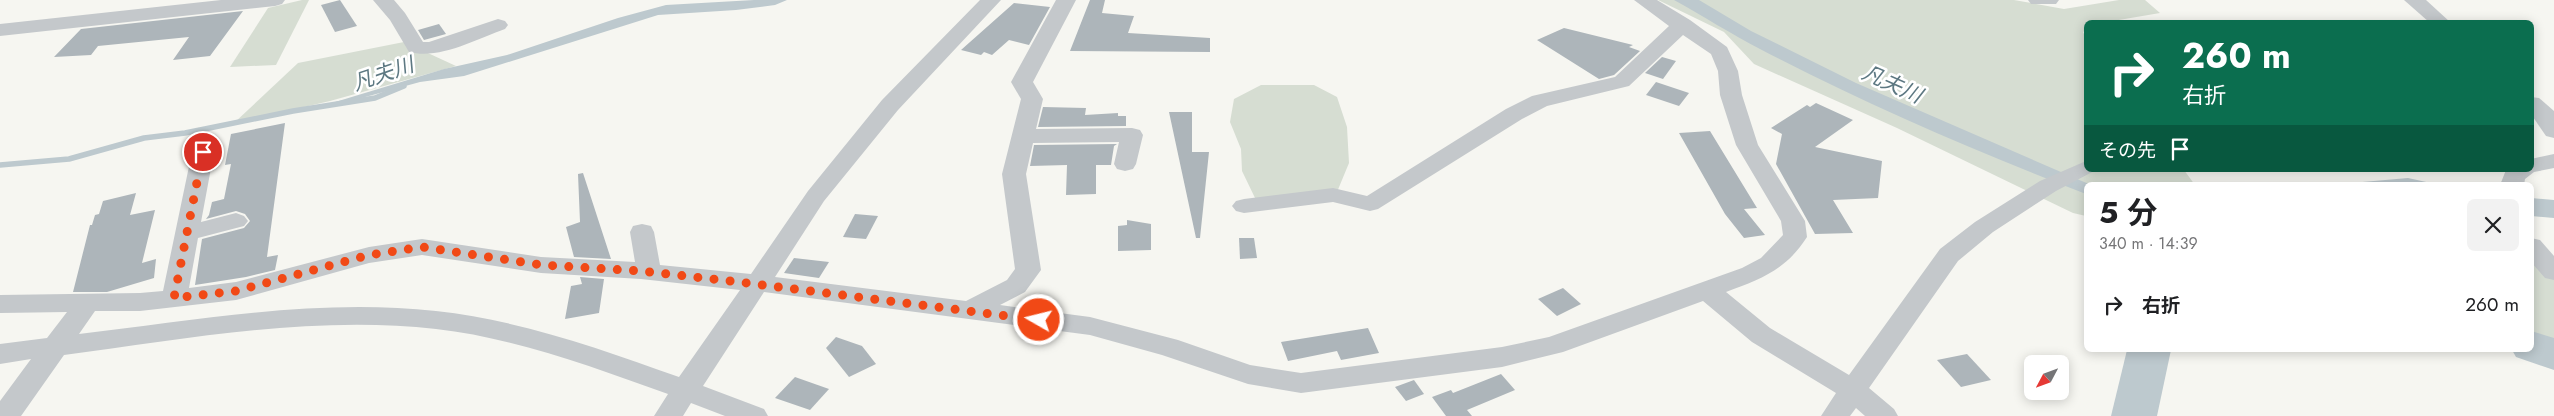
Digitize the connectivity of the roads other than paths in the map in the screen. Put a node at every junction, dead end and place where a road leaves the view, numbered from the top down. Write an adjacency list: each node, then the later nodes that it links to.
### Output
1 (275, 0): 9 (street)
2 (383, 0): 12 (street)
3 (991, 0): 29 (street)
4 (1066, 0): 14 (street)
5 (1644, 0): 11 (street)
6 (2038, 0): 7 (street)
7 (2049, 0)
8 (2414, 0): 10 (street)
9 (198, 5): 13 (street)
10 (2438, 20)
11 (1683, 24): 22 (street); 30 (street)
12 (498, 25)
13 (0, 30)
14 (1023, 136): 17 (street); 34 (street)
15 (203, 152): 25 (street)
16 (2554, 161): 18 (street)
17 (1125, 164)
18 (2534, 165)
19 (2084, 169): 38 (street)
20 (2520, 172): 21 (street)
21 (2513, 182)
22 (1244, 206)
23 (236, 221): 25 (street)
24 (642, 232): 27 (street)
25 (188, 233): 31 (street)
26 (2534, 249): 28 (street)
27 (649, 272): 29 (street); 31 (street)
28 (2554, 272)
29 (757, 284): 34 (street); 37 (street)
30 (1708, 291): 34 (street); 38 (street)
31 (174, 298): 33 (street)
32 (0, 304): 33 (street)
33 (87, 304): 35 (street)
34 (970, 310)
35 (55, 347): 36 (street); 37 (street); 39 (street)
36 (0, 354)
37 (685, 390): 40 (street); 41 (street)
38 (1854, 391): 42 (street); 43 (street)
39 (7, 416)
40 (668, 416)
41 (754, 416)
42 (1835, 416)
43 (1884, 416)

